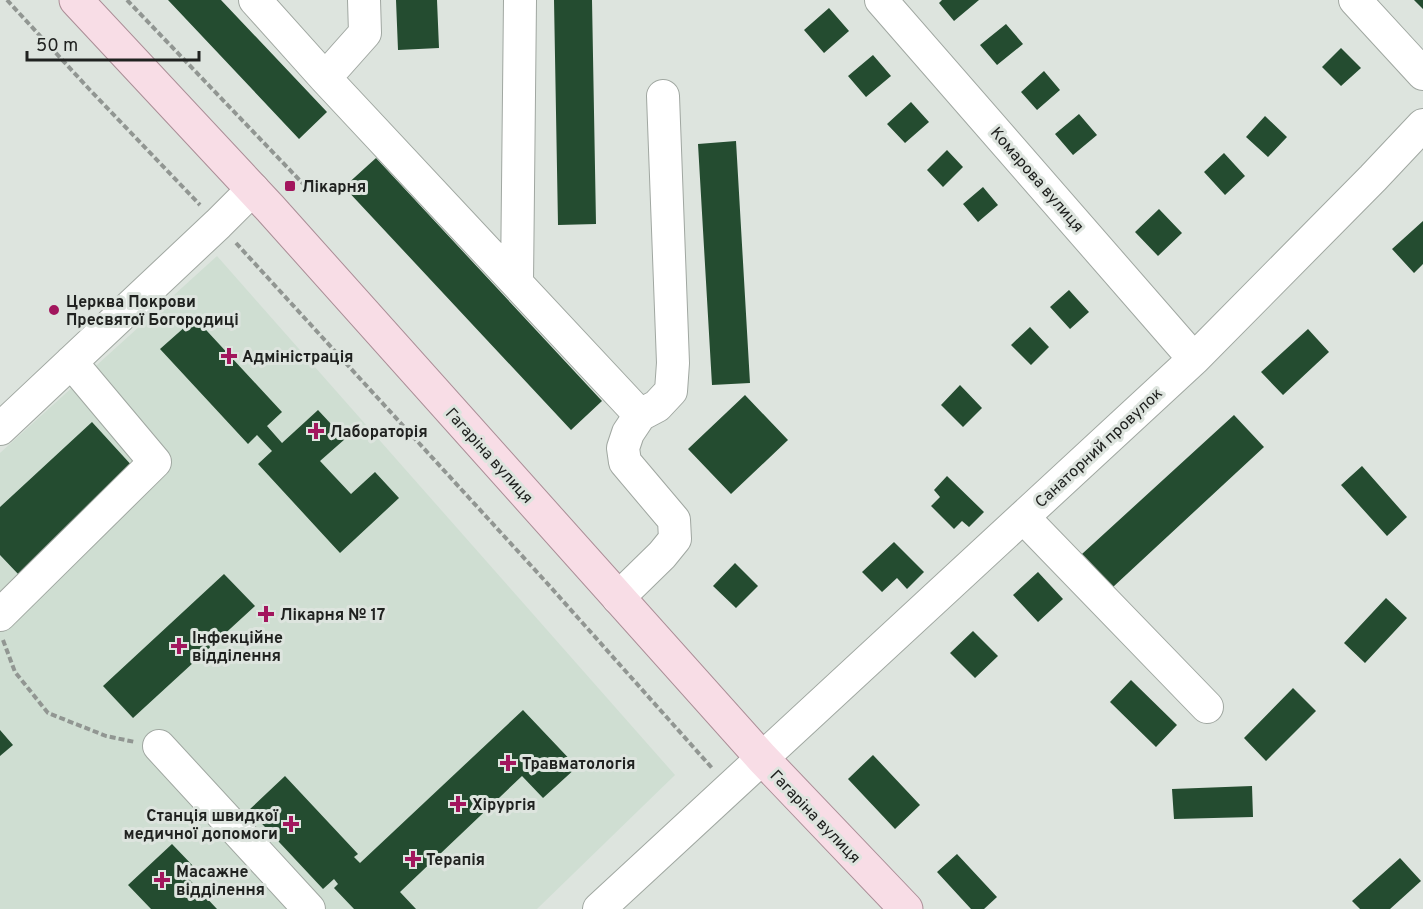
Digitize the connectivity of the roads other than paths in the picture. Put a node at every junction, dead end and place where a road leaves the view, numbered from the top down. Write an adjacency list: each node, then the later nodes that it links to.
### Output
1 (76, 0): 11 (main road, Гагаріна вулиця)
2 (255, 0): 8 (street)
3 (364, 0): 8 (street)
4 (520, 0): 12 (street)
5 (881, 0): 13 (street, Комарова вулиця)
6 (1355, 0): 7 (street)
7 (1423, 74)
8 (325, 78): 12 (street)
9 (663, 96): 15 (street)
10 (1423, 125): 13 (street, Санаторний провулок)
11 (253, 189): 14 (street); 18 (main road, Гагаріна вулиця)
12 (517, 282): 15 (street)
13 (1194, 359): 17 (street, Санаторний провулок)
14 (71, 362): 16 (street); 19 (street)
15 (640, 415): 18 (street)
16 (0, 429)
17 (1023, 517): 20 (street); 22 (street, Санаторний провулок)
18 (618, 597): 22 (main road, Гагаріна вулиця)
19 (1, 626)
20 (1207, 707)
21 (159, 746): 23 (street)
22 (762, 758): 24 (street, Санаторний провулок); 25 (main road, Гагаріна вулиця)
23 (309, 909)
24 (598, 909)
25 (906, 909)

